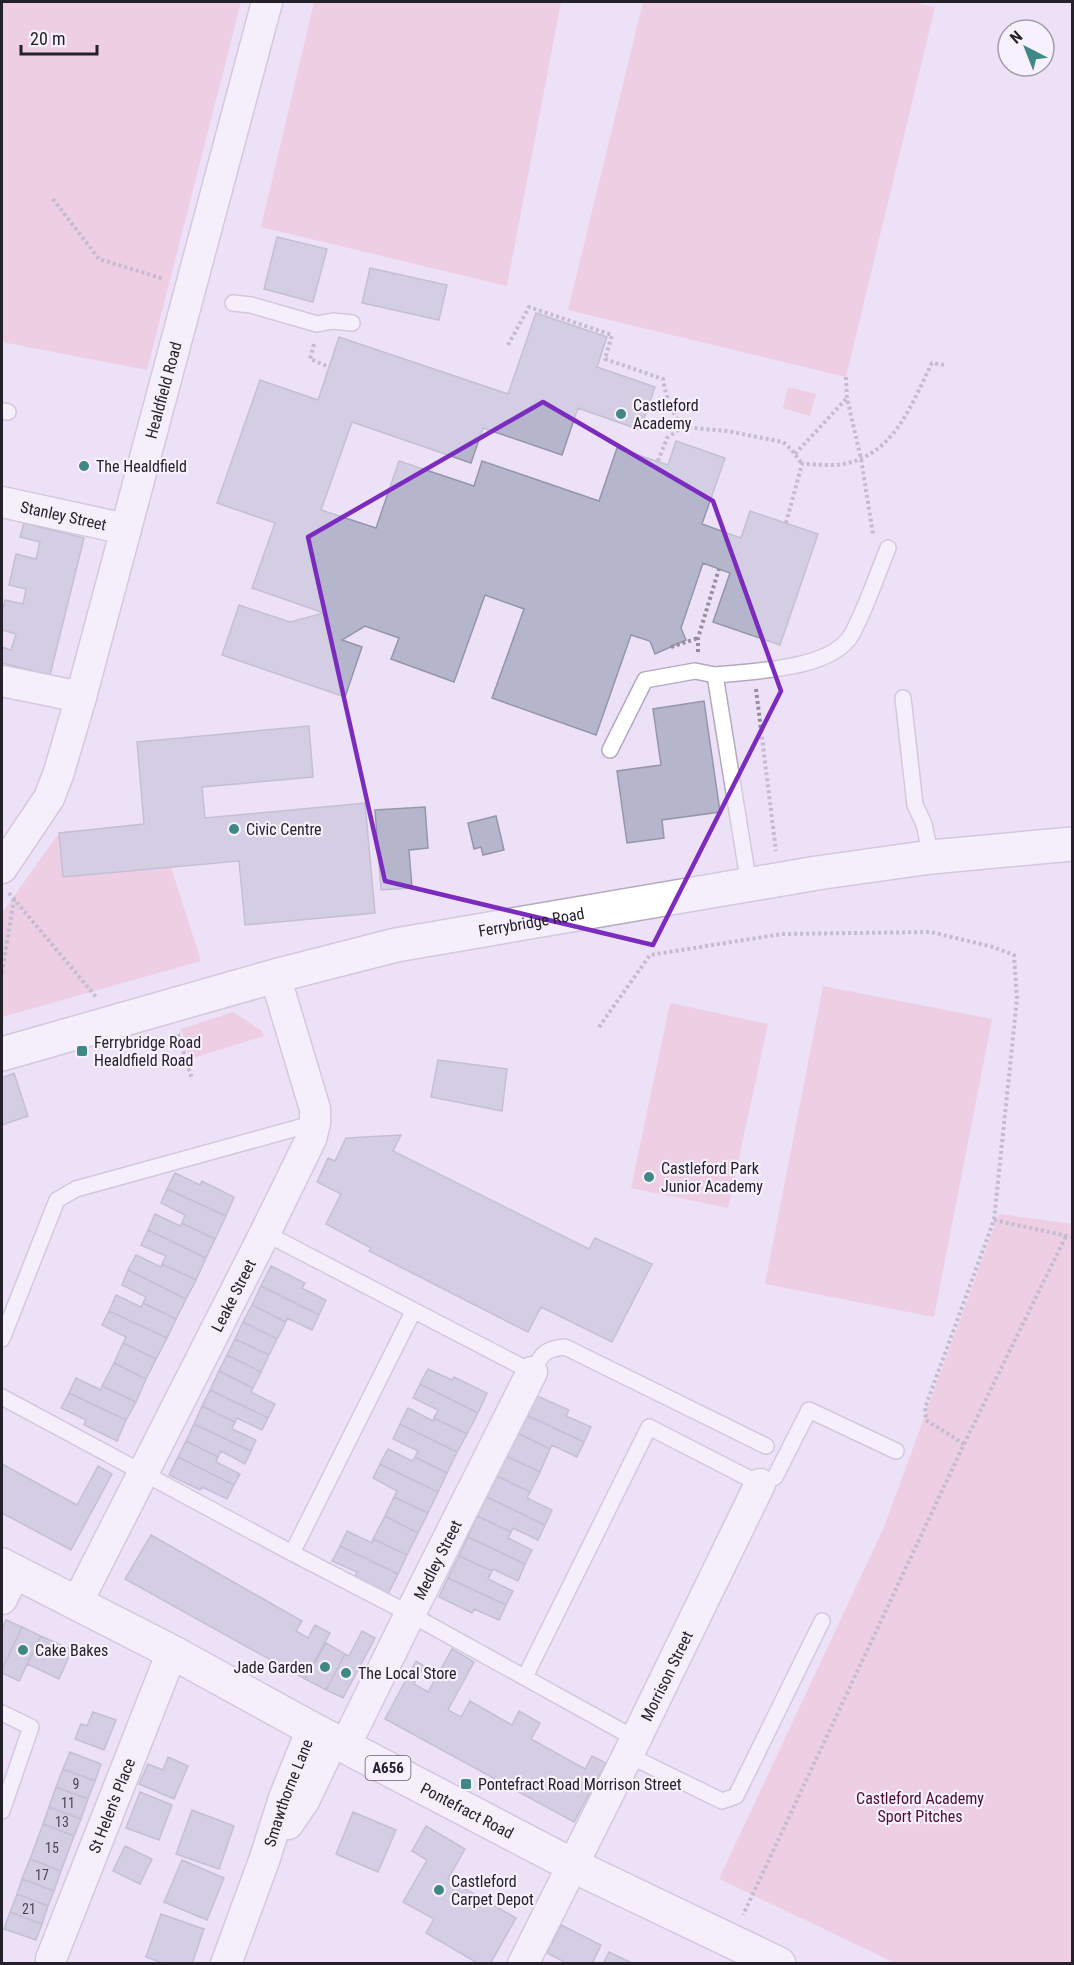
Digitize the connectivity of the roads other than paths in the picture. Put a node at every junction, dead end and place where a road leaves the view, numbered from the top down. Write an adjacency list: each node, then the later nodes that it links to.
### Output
1 (267, 2): 5 (street, Healdfield Road)
2 (233, 303): 3 (lane)
3 (352, 323)
4 (2, 501): 5 (street, Stanley Street)
5 (126, 529): 9 (street, Healdfield Road)
6 (888, 548): 7 (lane)
7 (715, 675): 11 (lane); 15 (lane)
8 (2, 681): 9 (street)
9 (81, 697): 14 (street, Healdfield Road)
10 (903, 698): 13 (lane)
11 (610, 750)
12 (1072, 844): 13 (street, Ferrybridge Road)
13 (931, 857): 15 (street, Ferrybridge Road)
14 (5, 880)
15 (749, 885): 16 (street, Ferrybridge Road)
16 (275, 976): 17 (street, Ferrybridge Road); 18 (street, Leake Street)
17 (2, 1054)
18 (315, 1123): 19 (street, Leake Street); 21 (lane)
19 (265, 1233): 20 (lane); 26 (street, Leake Street)
20 (413, 1312): 22 (lane); 28 (lane)
21 (2, 1340)
22 (532, 1372): 24 (lane); 31 (street, Medley Street)
23 (2, 1397): 26 (lane)
24 (766, 1446)
25 (896, 1450): 27 (lane)
26 (144, 1473): 28 (lane); 30 (street, Leake Street)
27 (760, 1484): 34 (lane); 37 (street, Morrison Street)
28 (292, 1554): 31 (lane)
29 (6, 1579): 30 (street, Pontefract Road / A656)
30 (77, 1604): 33 (street, Pontefract Road / A656)
31 (410, 1614): 34 (lane); 36 (street, Medley Street)
32 (822, 1621): 37 (lane)
33 (172, 1652): 36 (street, Pontefract Road / A656); 40 (street, St Helen's Place)
34 (525, 1677): 37 (lane)
35 (2, 1713): 38 (lane)
36 (330, 1738): 39 (street, Pontefract Road / A656); 41 (street, Smawthorne Lane)
37 (632, 1747): 39 (street, Morrison Street)
38 (2, 1811)
39 (572, 1865): 42 (street, Morrison Street); 43 (street, Pontefract Road / A656)
40 (51, 1959)
41 (226, 1964)
42 (523, 1964)
43 (779, 1964)

